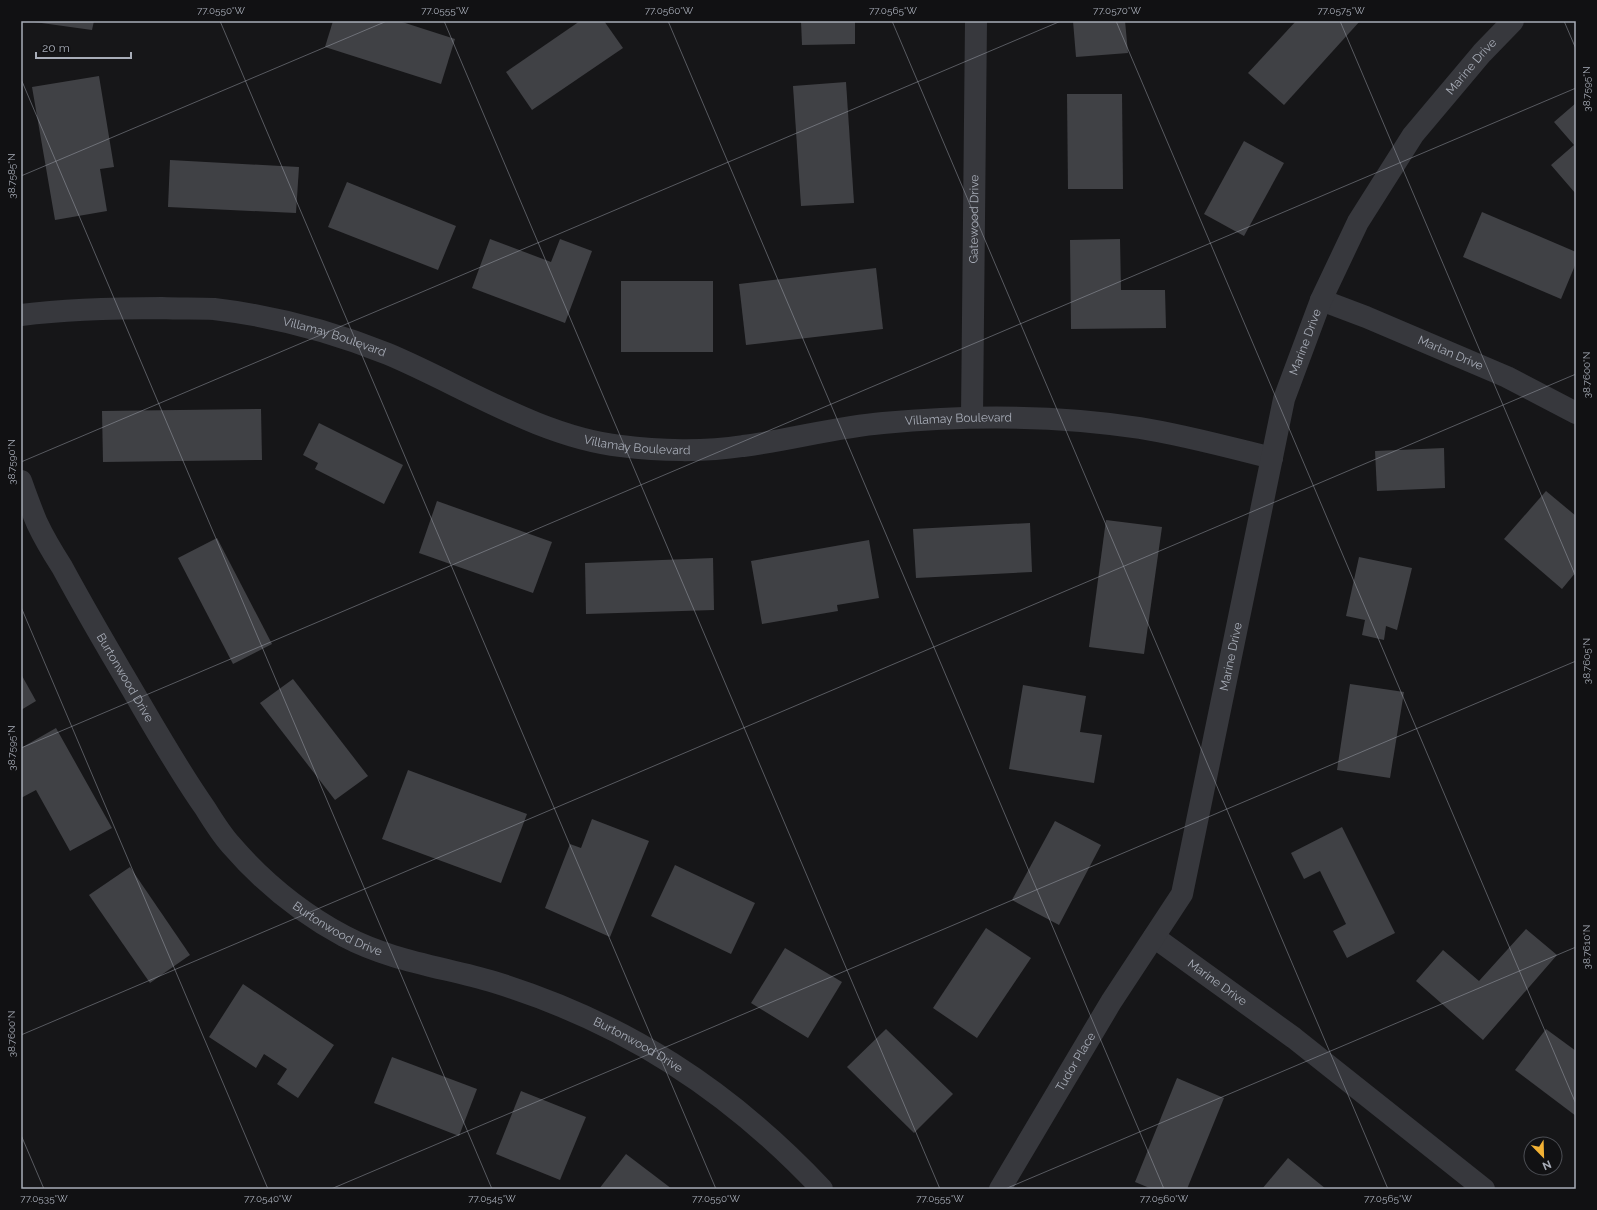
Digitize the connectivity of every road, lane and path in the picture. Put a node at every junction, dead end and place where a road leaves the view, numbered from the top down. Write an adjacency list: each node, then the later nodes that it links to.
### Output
1 (976, 21): 6 (street, Gatewood Drive)
2 (1513, 21): 3 (street, Marine Drive)
3 (1321, 300): 5 (street, Marlan Drive); 7 (street, Marine Drive)
4 (21, 315): 6 (street, Villamay Boulevard)
5 (1576, 413)
6 (972, 417): 7 (street, Villamay Boulevard)
7 (1272, 458): 9 (street, Marine Drive)
8 (21, 481): 10 (street, Burtonwood Drive)
9 (1154, 937): 11 (street, Tudor Place); 12 (street, Marine Drive)
10 (822, 1189)
11 (1000, 1189)
12 (1484, 1189)

